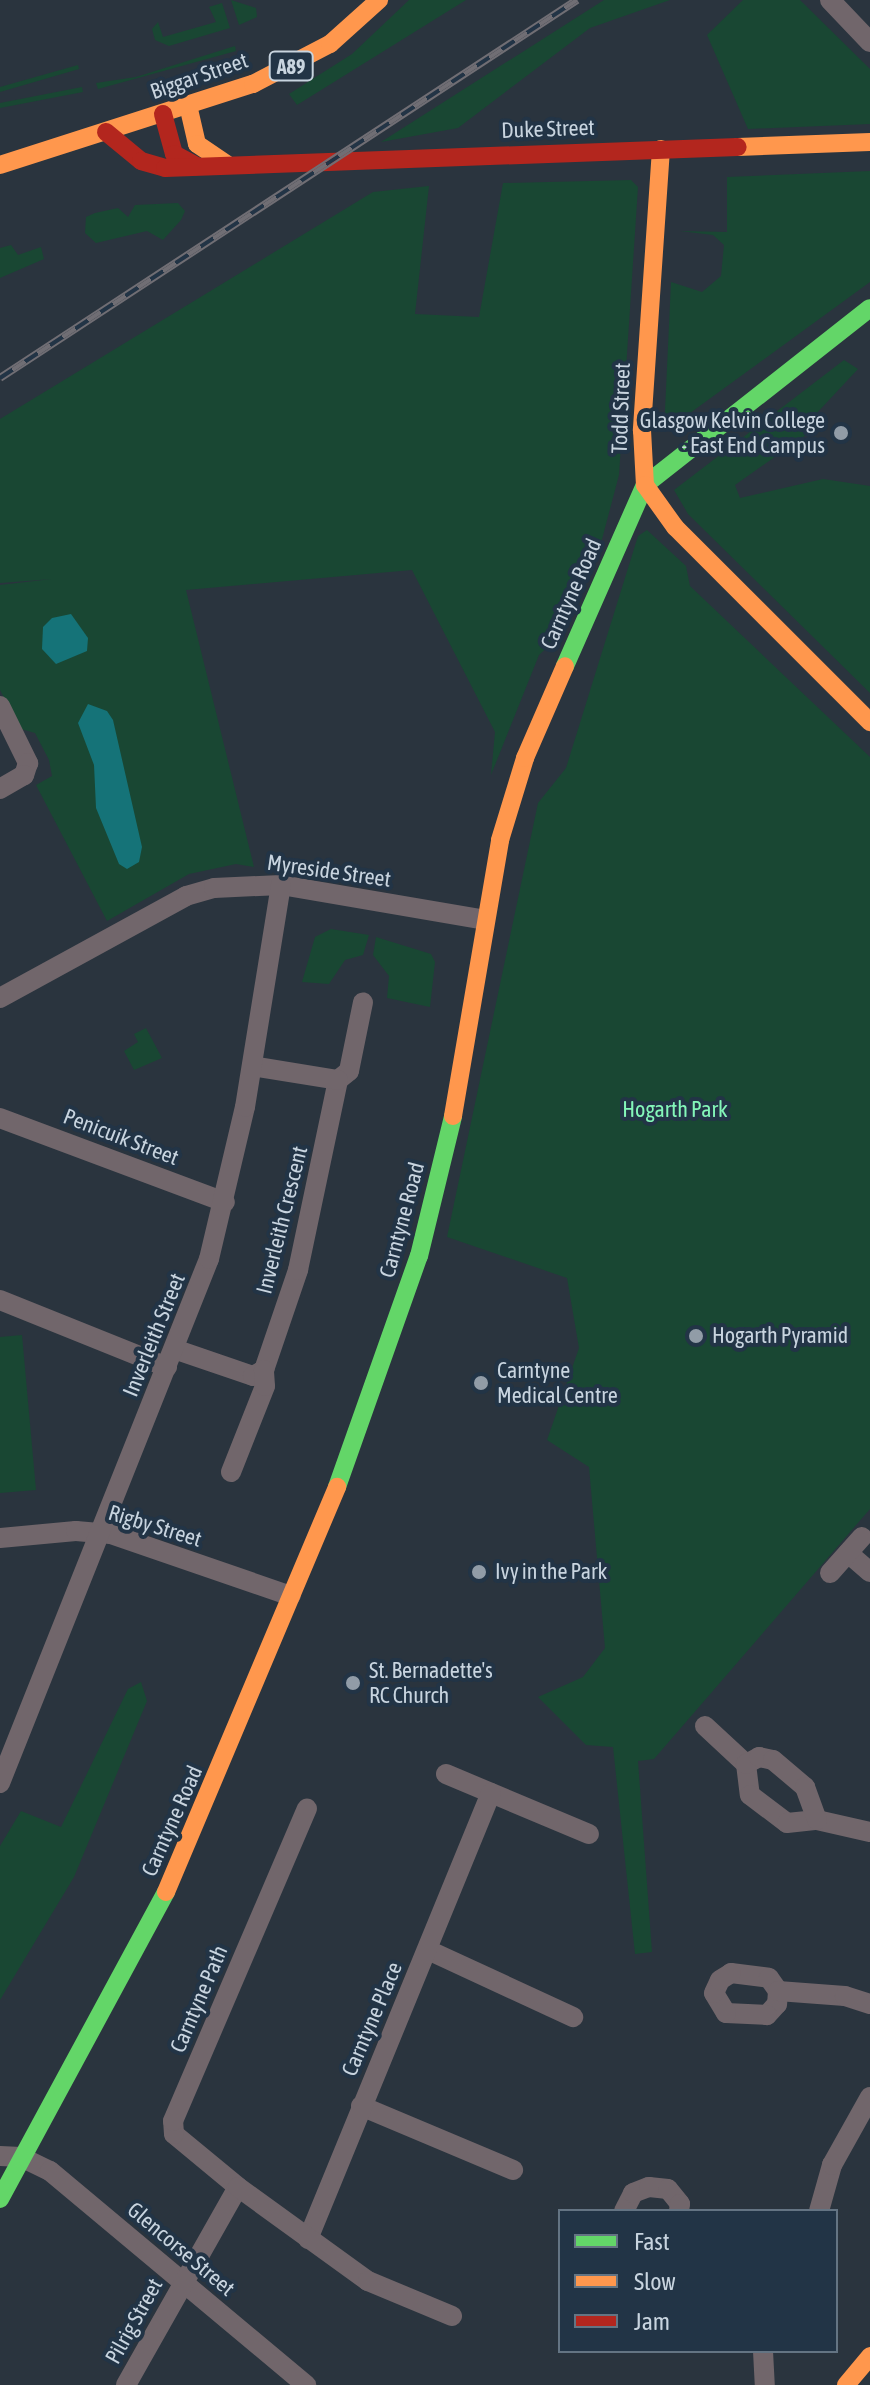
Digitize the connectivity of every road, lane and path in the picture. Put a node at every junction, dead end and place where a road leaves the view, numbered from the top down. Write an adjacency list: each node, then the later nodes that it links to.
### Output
1 (379, 0): 4 (street, Biggar Street / A89)
2 (841, 4): 3 (street)
3 (870, 42)
4 (188, 105): 5 (street, Biggar Street / A89); 9 (street)
5 (163, 114): 6 (street, Biggar Street / A89); 11 (street)
6 (106, 132): 10 (street, A89); 11 (street, Duke Street)
7 (870, 142): 8 (street, Duke Street)
8 (661, 149): 9 (street, Duke Street); 13 (street, Todd Street)
9 (227, 164): 11 (street, Duke Street)
10 (0, 165)
11 (197, 166)
12 (870, 308): 13 (street, Carntyne Road)
13 (645, 485): 15 (street); 18 (street, Carntyne Road)
14 (0, 706): 16 (street)
15 (870, 722)
16 (0, 789)
17 (281, 885): 18 (street, Myreside Street); 19 (street, Myreside Street); 21 (street, Inverleith Street)
18 (485, 920): 35 (street, Carntyne Road)
19 (0, 998)
20 (363, 1002): 22 (street, Inverleith Crescent)
21 (252, 1066): 22 (street); 24 (street, Inverleith Street)
22 (338, 1080): 27 (street, Inverleith Crescent)
23 (0, 1118): 24 (street, Penicuik Street)
24 (225, 1202): 26 (street, Inverleith Street)
25 (0, 1300): 26 (street)
26 (172, 1358): 27 (street); 29 (street, Inverleith Street)
27 (264, 1370): 28 (street, Inverleith Crescent)
28 (231, 1472)
29 (101, 1532): 31 (street, Rigby Street); 35 (street, Rigby Street); 39 (street, Inverleith Street)
30 (862, 1537): 32 (street)
31 (0, 1538)
32 (848, 1553): 33 (street); 34 (street)
33 (870, 1572)
34 (830, 1573)
35 (291, 1596): 52 (street, Carntyne Road)
36 (705, 1726): 37 (street)
37 (746, 1764): 42 (street); 42 (street)
38 (446, 1774): 40 (street)
39 (0, 1783)
40 (491, 1793): 44 (street); 45 (street, Carntyne Place)
41 (307, 1809): 54 (street, Carntyne Path)
42 (817, 1820): 43 (street)
43 (870, 1832)
44 (589, 1834)
45 (428, 1950): 48 (street, Carntyne Place); 50 (street, Carntyne Place)
46 (778, 1991): 47 (street)
47 (870, 2004)
48 (573, 2017)
49 (870, 2097): 58 (street)
50 (361, 2106): 53 (street, Carntyne Place); 59 (street, Carntyne Place)
51 (0, 2156): 52 (street)
52 (21, 2157): 55 (street, Carntyne Road); 60 (street, Glencorse Street)
53 (513, 2170)
54 (238, 2187): 59 (street); 60 (street)
55 (0, 2199)
56 (625, 2209): 57 (street)
57 (679, 2209)
58 (820, 2209)
59 (308, 2239): 61 (street)
60 (184, 2281): 64 (street, Pilrig Street); 65 (street, Glencorse Street)
61 (452, 2316)
62 (763, 2353): 66 (street)
63 (867, 2366): 67 (street)
64 (126, 2385)
65 (306, 2385)
66 (765, 2385)
67 (846, 2385)

